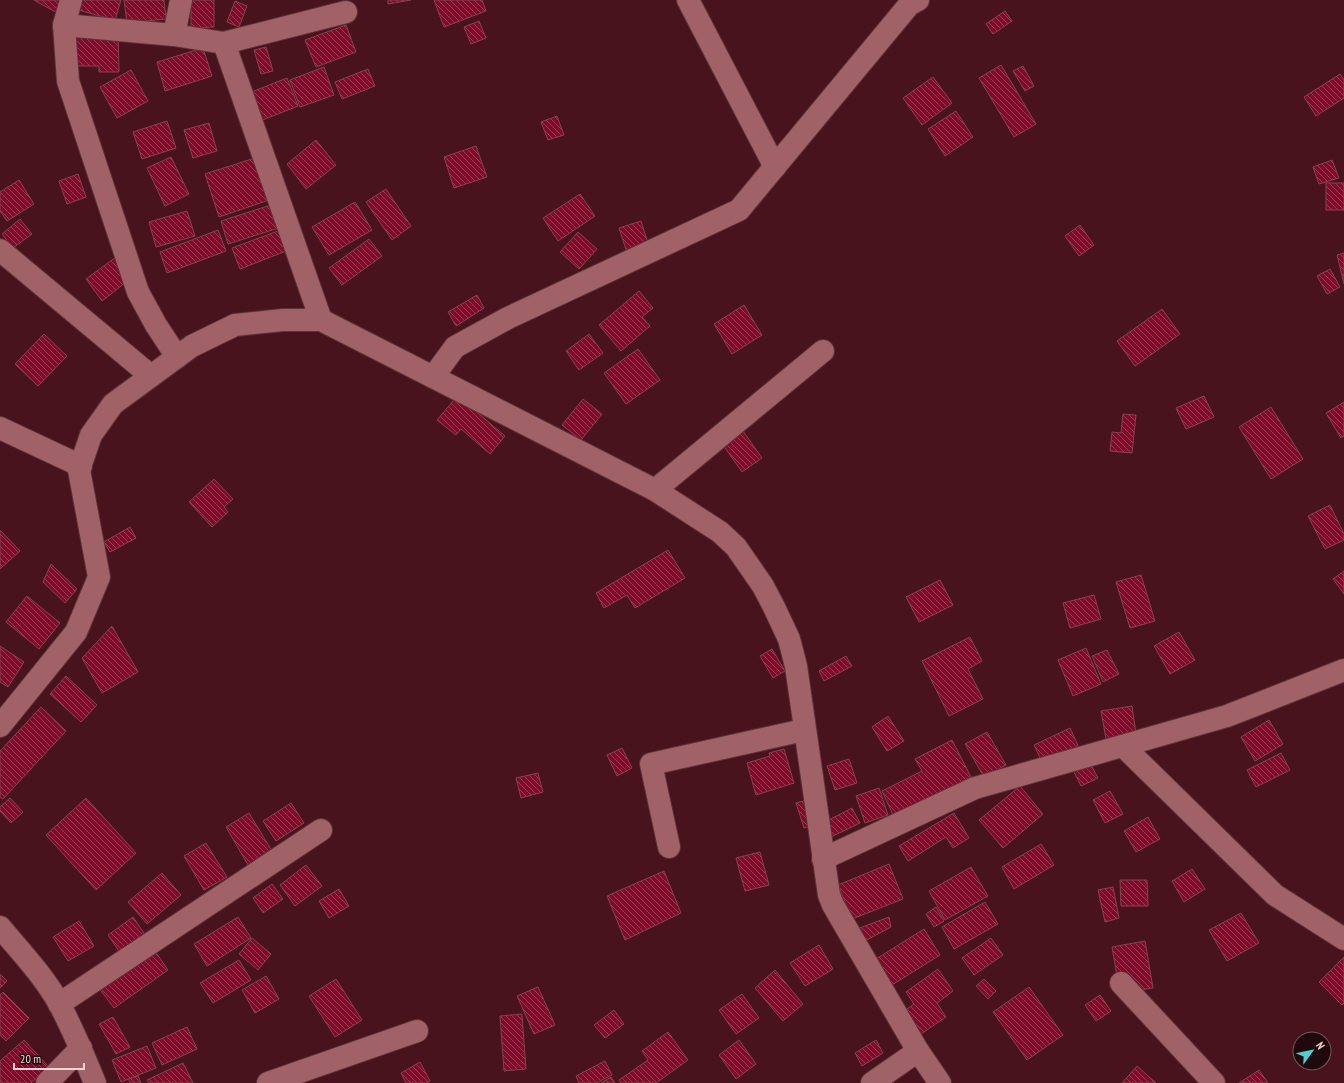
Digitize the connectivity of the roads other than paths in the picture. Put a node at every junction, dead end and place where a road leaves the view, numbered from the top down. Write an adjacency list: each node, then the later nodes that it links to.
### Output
1 (71, 0): 6 (street)
2 (181, 0): 7 (street)
3 (688, 0): 9 (street)
4 (918, 0): 9 (street)
5 (346, 12): 8 (street)
6 (64, 25): 7 (street); 13 (street)
7 (174, 35): 8 (street)
8 (224, 43): 11 (street)
9 (775, 168): 15 (street)
10 (0, 250): 14 (street)
11 (322, 320): 13 (street); 15 (street)
12 (822, 352): 18 (street)
13 (177, 357): 14 (street)
14 (151, 376): 17 (street)
15 (433, 377): 18 (street)
16 (0, 428): 17 (street)
17 (81, 466): 20 (street)
18 (655, 490): 21 (street)
19 (1344, 670): 22 (street)
20 (0, 726)
21 (804, 730): 24 (street); 25 (street)
22 (1123, 746): 25 (street); 27 (street)
23 (321, 830): 29 (street)
24 (669, 847)
25 (823, 859): 32 (street)
26 (0, 927): 29 (street)
27 (1344, 939)
28 (1121, 984): 38 (street)
29 (59, 1004): 31 (street)
30 (417, 1031): 35 (street)
31 (81, 1048): 33 (street); 34 (street)
32 (918, 1051): 36 (street); 37 (street)
33 (47, 1083)
34 (95, 1083)
35 (268, 1083)
36 (872, 1083)
37 (940, 1083)
38 (1214, 1083)

